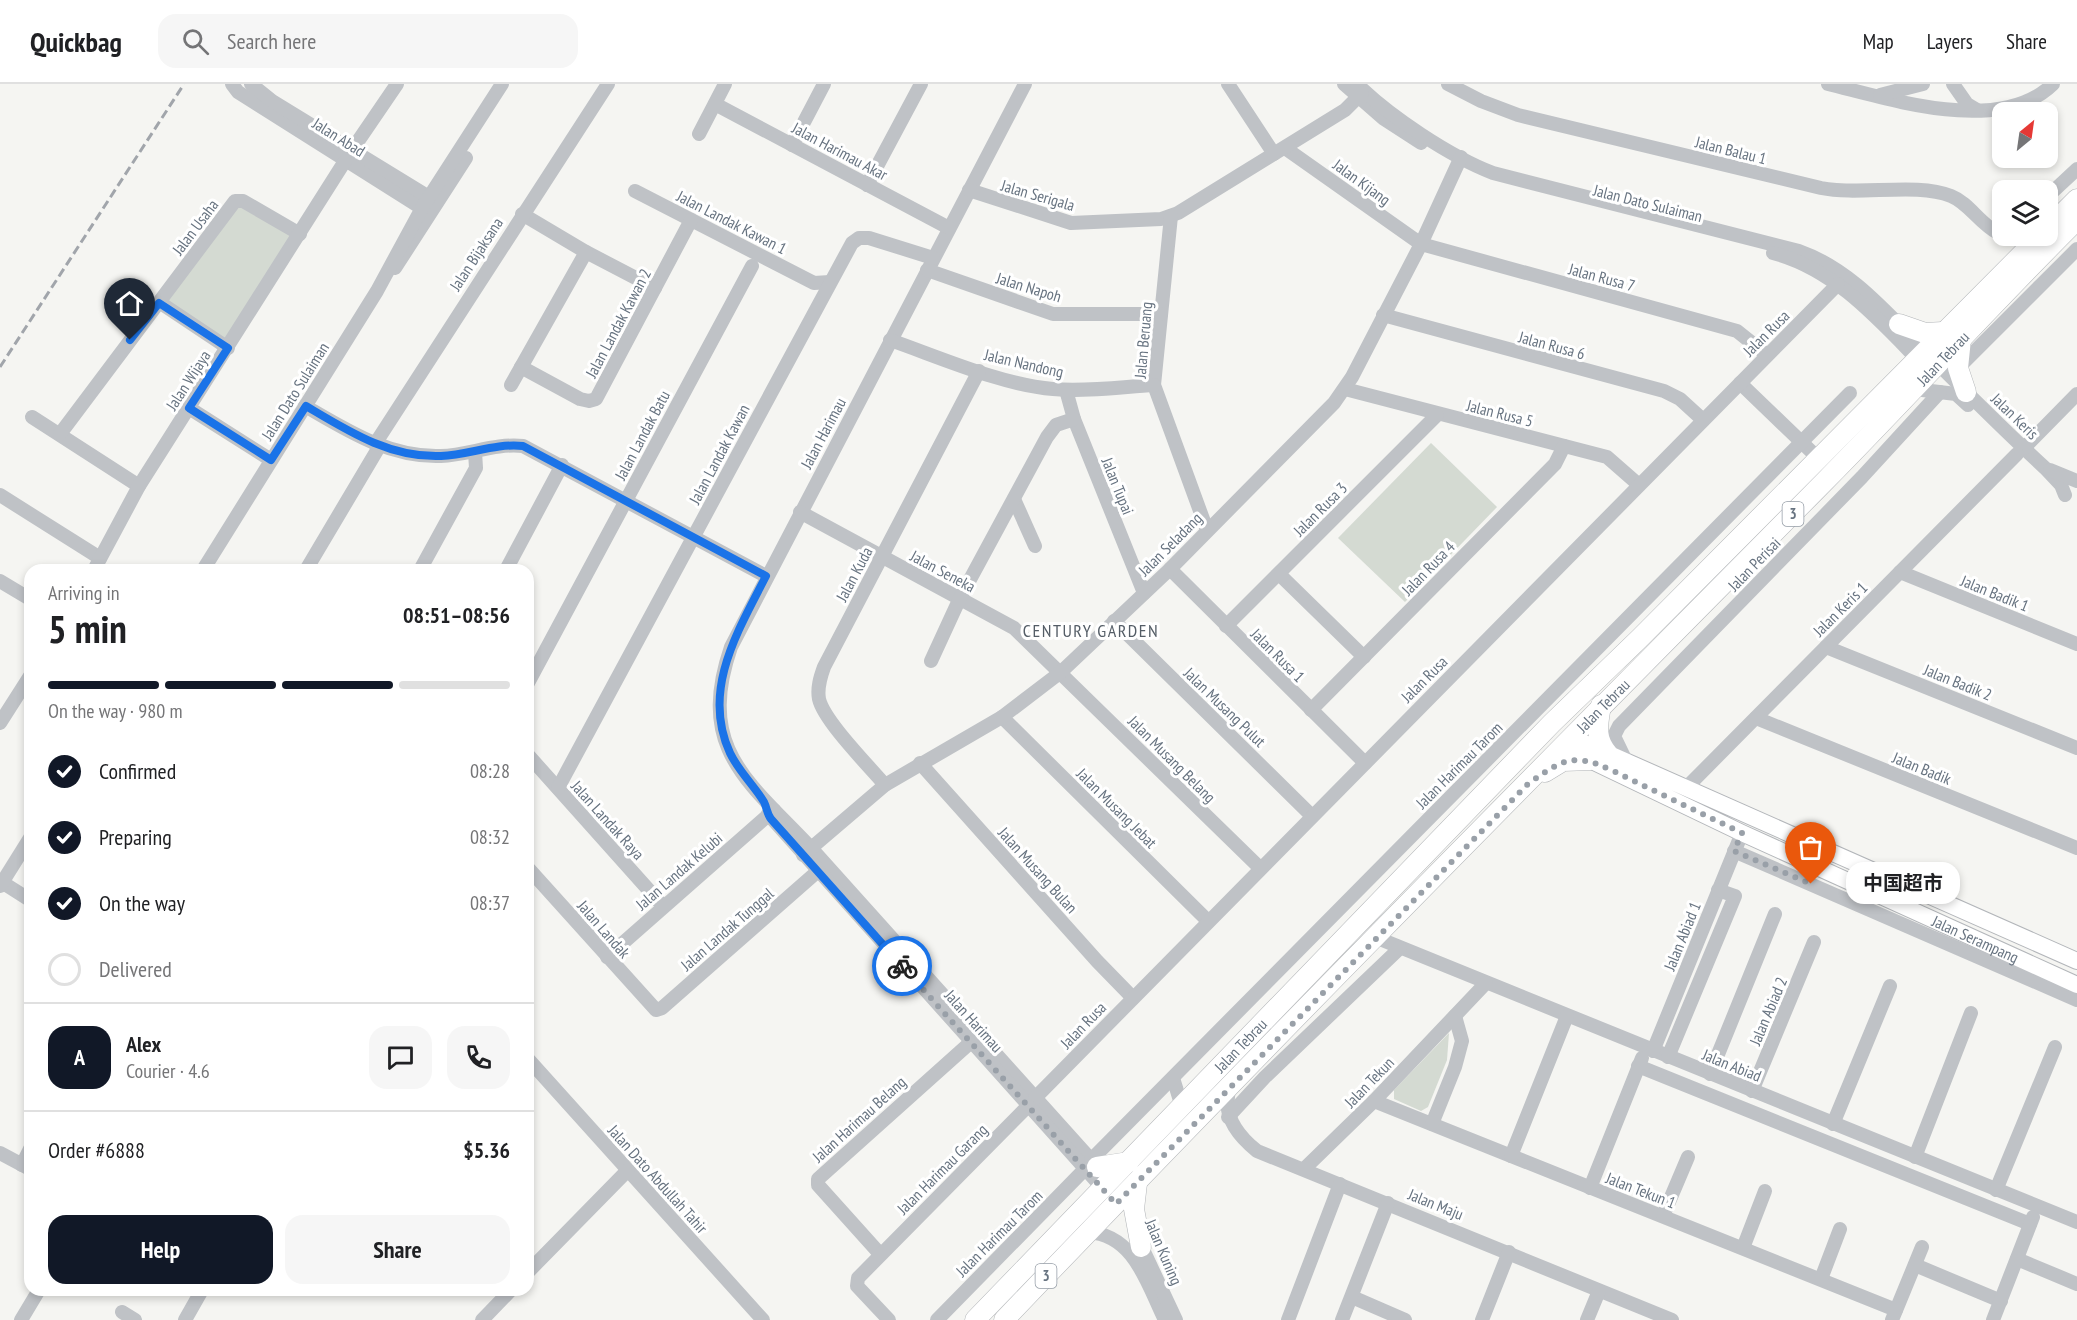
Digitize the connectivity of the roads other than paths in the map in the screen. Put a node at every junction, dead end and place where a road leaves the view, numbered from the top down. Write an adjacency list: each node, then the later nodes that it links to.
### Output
1 (251, 84): 25 (street)
2 (396, 84): 25 (street, Jalan Wijaya)
3 (502, 84): 33 (street, Jalan Dato Sulaiman)
4 (512, 84): 33 (street, Jalan Dato Sulaiman)
5 (608, 84): 34 (street, Jalan Bijaksana)
6 (725, 84): 20 (street)
7 (824, 84): 23 (street)
8 (921, 84): 28 (street)
9 (1025, 84): 30 (street, Jalan Harimau)
10 (1228, 84): 24 (street)
11 (1344, 84): 18 (street, Jalan Dato Sulaiman)
12 (1448, 84): 40 (street, Jalan Balau 1)
13 (1828, 84): 19 (street)
14 (1923, 84): 19 (street)
15 (1953, 84): 21 (street)
16 (2053, 84): 21 (street)
17 (235, 88): 25 (street, Jalan Abad)
18 (1360, 91): 24 (street); 26 (street, Jalan Dato Sulaiman)
19 (1878, 95): 21 (street)
20 (715, 104): 22 (street); 23 (street, Jalan Harimau Akar)
21 (1977, 110)
22 (699, 134)
23 (792, 145): 28 (street, Jalan Harimau Akar)
24 (1279, 151): 35 (street); 42 (street, Jalan Kijang)
25 (349, 156): 33 (street, Jalan Abad); 41 (street, Jalan Wijaya)
26 (1459, 161): 42 (street, Jalan Seladang); 50 (street, Jalan Dato Sulaiman); 56 (street, Jalan Dato Sulaiman)
27 (2077, 169): 29 (street)
28 (867, 184): 39 (street, Jalan Harimau Akar)
29 (2058, 187)
30 (969, 190): 35 (street, Jalan Serigala); 39 (street, Jalan Harimau)
31 (635, 191): 37 (street, Jalan Landak Kawan 1)
32 (2077, 199): 36 (highway)
33 (431, 206): 76 (street, Jalan Dato Sulaiman)
34 (522, 213): 45 (street); 84 (street, Jalan Bijaksana)
35 (1171, 216): 54 (street, Jalan Beruang)
36 (2058, 218)
37 (691, 220): 49 (street, Jalan Landak Kawan 1); 51 (street, Jalan Landak Kawan 2)
38 (2077, 220): 58 (highway, Jalan Tebrau / 3)
39 (949, 228): 46 (street, Jalan Harimau)
40 (1992, 230)
41 (300, 234): 53 (street, Jalan Usaha); 60 (street, Jalan Wijaya)
42 (1421, 244): 55 (street, Jalan Seladang); 61 (street, Jalan Rusa 7)
43 (2030, 246): 57 (highway, Jalan Tebrau / 3)
44 (2077, 249): 64 (street)
45 (586, 252): 51 (street); 63 (street)
46 (930, 264): 48 (street, Jalan Landak Kawan); 54 (street, Jalan Napoh); 59 (street, Jalan Harimau)
47 (752, 266): 98 (street, Jalan Landak Batu)
48 (830, 282): 49 (street); 52 (street, Jalan Landak Kawan)
49 (814, 283): 52 (street)
50 (1838, 284): 61 (street, Jalan Rusa); 62 (street, Jalan Dato Sulaiman)
51 (655, 288): 63 (street, Jalan Landak Kawan 2)
52 (821, 298): 103 (street, Jalan Landak Kawan)
53 (159, 303): 60 (street); 82 (street, Jalan Usaha)
54 (1161, 315): 67 (street, Jalan Beruang)
55 (1383, 315): 69 (street, Jalan Seladang); 81 (street, Jalan Rusa 6)
56 (1899, 324): 57 (highway); 62 (street, Jalan Dato Sulaiman)
57 (1943, 332): 62 (highway, Jalan Tebrau / 3)
58 (1962, 339): 62 (highway, Jalan Tebrau / 3); 64 (highway)
59 (890, 340): 65 (street, Jalan Nandong); 99 (street, Jalan Harimau)
60 (228, 348): 77 (street, Jalan Wijaya)
61 (1767, 355): 66 (street, Jalan Rusa)
62 (1927, 361): 70 (highway, Jalan Tebrau / 3); 73 (street, Jalan Keris); 88 (highway, Jalan Tebrau / 3)
63 (521, 367): 68 (street)
64 (1958, 368): 73 (highway)
65 (980, 371): 71 (street, Jalan Nandong); 105 (street, Jalan Kuda)
66 (1740, 383): 81 (street, Jalan Rusa); 83 (street)
67 (1154, 385): 71 (street, Jalan Nandong); 102 (street, Jalan Beruang)
68 (511, 386)
69 (1345, 389): 78 (street, Jalan Rusa 5); 102 (street, Jalan Seladang)
70 (1914, 389): 72 (street, Jalan Keris); 129 (highway, Jalan Tebrau / 3)
71 (1066, 390): 80 (street, Jalan Tupai)
72 (1940, 392): 86 (street, Jalan Keris); 140 (street, Jalan Perisai)
73 (1966, 392): 86 (street, Jalan Keris)
74 (1850, 393): 83 (street, Jalan Harimau Tarom)
75 (2077, 393): 86 (street, Jalan Keris 1)
76 (306, 406): 84 (street); 89 (street, Jalan Dato Sulaiman)
77 (189, 408): 89 (street); 94 (street, Jalan Wijaya)
78 (1437, 415): 85 (street, Jalan Rusa 5); 113 (street, Jalan Rusa 3)
79 (32, 417): 82 (street)
80 (1074, 420): 97 (street); 116 (street, Jalan Tupai)
81 (1703, 420): 93 (street, Jalan Rusa)
82 (60, 434): 94 (street)
83 (1802, 442): 88 (street); 100 (street, Jalan Harimau Tarom)
84 (377, 445): 87 (street); 108 (street, Jalan Bijaksana)
85 (1564, 446): 93 (street, Jalan Rusa 5); 124 (street, Jalan Rusa 4)
86 (2020, 451): 91 (street, Jalan Keris); 96 (street, Jalan Keris); 112 (street, Jalan Keris 1)
87 (475, 452): 90 (street); 109 (street)
88 (1817, 457): 101 (highway, Jalan Tebrau / 3)
89 (271, 460): 107 (street, Jalan Dato Sulaiman)
90 (562, 465): 98 (street); 110 (street)
91 (2045, 468): 92 (street); 96 (street, Jalan Keris)
92 (2077, 481)
93 (1639, 485): 139 (street, Jalan Rusa)
94 (139, 486): 106 (street, Jalan Wijaya)
95 (0, 495): 106 (street, Jalan Wijaya)
96 (2071, 497)
97 (1014, 499): 104 (street); 118 (street)
98 (626, 500): 103 (street); 126 (street, Jalan Landak Batu)
99 (800, 512): 105 (street, Jalan Seneka); 114 (street, Jalan Harimau)
100 (1728, 517): 101 (street); 182 (street, Jalan Harimau Tarom)
101 (1751, 525): 121 (highway, Jalan Tebrau / 3)
102 (1207, 530): 111 (street, Jalan Seladang)
103 (693, 537): 114 (street); 143 (street, Jalan Landak Kawan)
104 (1035, 546)
105 (881, 556): 118 (street, Jalan Seneka); 142 (street, Jalan Kuda)
106 (97, 564)
107 (207, 564)
108 (309, 564)
109 (423, 564)
110 (509, 564)
111 (1170, 569): 116 (street, Jalan Seladang); 120 (street, Jalan Rusa 1)
112 (1900, 572): 122 (street, Jalan Badik 1); 123 (street, Jalan Keris 1)
113 (1279, 574): 120 (street, Jalan Rusa 3); 124 (street)
114 (766, 576): 146 (street, Jalan Harimau)
115 (0, 581): 117 (street)
116 (1144, 593): 119 (street, Jalan Seladang)
117 (24, 595)
118 (960, 598): 125 (street); 127 (street, Jalan Seneka)
119 (1114, 621): 127 (street, Jalan Seladang); 147 (street, Jalan Musang Pulut)
120 (1226, 626): 130 (street, Jalan Rusa 1)
121 (1640, 638): 134 (highway); 145 (highway, Jalan Tebrau / 3)
122 (2077, 644)
123 (1826, 647): 132 (street, Jalan Keris 1); 135 (street, Jalan Badik 2)
124 (1364, 657): 130 (street, Jalan Rusa 4)
125 (931, 662)
126 (534, 672)
127 (1061, 672): 131 (street, Jalan Seladang); 153 (street, Jalan Musang Belang)
128 (24, 685): 133 (street)
129 (1601, 705): 134 (highway, Jalan Tebrau / 3); 136 (highway)
130 (1311, 710): 139 (street, Jalan Rusa 1)
131 (1002, 717): 138 (street, Jalan Seladang); 161 (street, Jalan Musang Jebat)
132 (1756, 718): 144 (street, Jalan Keris 1); 150 (street, Jalan Badik)
133 (0, 723)
134 (1568, 741): 136 (main road, Jalan Serampang); 141 (highway, Jalan Tebrau / 3); 145 (highway)
135 (2077, 748)
136 (1599, 757): 140 (main road, Jalan Serampang); 141 (highway); 148 (main road, Jalan Serampang)
137 (534, 762): 143 (street, Jalan Landak Raya)
138 (920, 763): 142 (street, Jalan Seladang); 170 (street, Jalan Musang Bulan)
139 (1365, 763): 147 (street, Jalan Rusa)
140 (1627, 763): 144 (main road, Jalan Serampang)
141 (1529, 783): 162 (highway, Jalan Tebrau / 3)
142 (885, 785): 151 (street, Jalan Seladang)
143 (558, 788): 159 (street, Jalan Landak Raya)
144 (1686, 788): 166 (main road, Jalan Serampang)
145 (1471, 808): 187 (highway, Jalan Tebrau / 3)
146 (769, 809): 151 (street, Jalan Harimau); 159 (street, Jalan Landak Kelubi)
147 (1312, 816): 153 (street, Jalan Rusa)
148 (1742, 833): 152 (street, Jalan Abiad 1); 169 (main road, Jalan Serampang)
149 (24, 847): 156 (street)
150 (2077, 848)
151 (807, 851): 154 (street, Jalan Harimau); 186 (street, Jalan Harimau)
152 (1734, 851): 157 (street, Jalan Abiad 1); 169 (street, Jalan Serampang)
153 (1260, 868): 161 (street, Jalan Rusa)
154 (818, 871): 171 (street, Jalan Landak Tunggal); 175 (street, Jalan Harimau)
155 (534, 875): 165 (street, Jalan Landak)
156 (1, 883): 158 (street)
157 (1718, 890): 177 (street, Jalan Abiad 1); 178 (street, Jalan Abiad 1)
158 (24, 896)
159 (663, 906): 165 (street, Jalan Landak Kelubi)
160 (1775, 914): 181 (street)
161 (1208, 921): 170 (street, Jalan Rusa)
162 (1375, 937): 164 (street, Jalan Abiad); 183 (highway, Jalan Tebrau / 3)
163 (1814, 942): 184 (street, Jalan Abiad 2)
164 (1400, 948): 167 (street, Jalan Abiad); 188 (street)
165 (607, 957): 171 (street, Jalan Landak)
166 (2077, 961)
167 (1486, 983): 173 (street, Jalan Tekun); 174 (street, Jalan Abiad)
168 (1890, 986): 190 (street)
169 (2076, 993)
170 (1133, 998): 186 (street, Jalan Rusa)
171 (656, 1010)
172 (1971, 1013): 194 (street)
173 (1455, 1016): 185 (street, Jalan Tekun); 189 (street)
174 (1567, 1016): 177 (street, Jalan Abiad); 192 (street)
175 (971, 1042): 186 (street, Jalan Harimau); 215 (street, Jalan Harimau Belang)
176 (2055, 1047): 201 (street)
177 (1649, 1050): 178 (street, Jalan Abiad); 180 (street, Jalan Abiad 1)
178 (1668, 1057): 181 (street, Jalan Abiad)
179 (534, 1066): 197 (street, Jalan Dato Abdullah Tahir)
180 (1638, 1066): 200 (street, Jalan Abiad 1); 208 (street)
181 (1710, 1074): 184 (street, Jalan Abiad)
182 (1173, 1078): 187 (street); 198 (street, Jalan Harimau Tarom)
183 (1230, 1086): 188 (street); 203 (highway, Jalan Tebrau / 3)
184 (1752, 1091): 190 (street, Jalan Abiad)
185 (1374, 1101): 189 (street, Jalan Tekun 1); 196 (street, Jalan Tekun)
186 (1032, 1102): 198 (street, Jalan Harimau); 215 (street, Jalan Harimau Garang)
187 (1182, 1107): 198 (highway, Jalan Tebrau / 3)
188 (1228, 1117): 196 (street, Jalan Maju)
189 (1432, 1124): 192 (street, Jalan Tekun 1)
190 (1833, 1124): 194 (street, Jalan Abiad)
191 (0, 1153): 195 (street)
192 (1511, 1156): 200 (street, Jalan Tekun 1)
193 (1688, 1157): 206 (street)
194 (1915, 1157): 201 (street, Jalan Abiad)
195 (24, 1166)
196 (1304, 1169): 199 (street, Jalan Maju)
197 (628, 1170): 218 (street); 233 (street, Jalan Dato Abdullah Tahir)
198 (1097, 1173): 203 (street, Jalan Harimau); 235 (street, Jalan Harimau Tarom); 236 (highway, Jalan Tebrau / 3)
199 (1340, 1184): 204 (street, Jalan Maju); 240 (street)
200 (1590, 1188): 206 (street, Jalan Tekun 1)
201 (1996, 1190): 205 (street, Jalan Abiad)
202 (1765, 1191): 213 (street)
203 (1125, 1194): 210 (highway, Jalan Tebrau / 3); 211 (highway)
204 (1388, 1203): 214 (street, Jalan Maju); 225 (street)
205 (2038, 1207): 207 (street, Jalan Abiad); 208 (street)
206 (1664, 1216): 213 (street, Jalan Tekun 1)
207 (2077, 1222)
208 (2030, 1224): 216 (street)
209 (1840, 1229): 219 (street)
210 (1088, 1232): 237 (highway, Jalan Tebrau / 3); 238 (street, Jalan Kuning)
211 (1141, 1247): 239 (street, Jalan Kuning)
212 (1922, 1247): 217 (street)
213 (1743, 1248): 219 (street, Jalan Tekun 1)
214 (1509, 1252): 221 (street, Jalan Maju); 243 (street)
215 (880, 1254): 234 (street, Jalan Harimau Garang)
216 (2017, 1259): 220 (street); 226 (street)
217 (1915, 1265): 226 (street); 228 (street)
218 (534, 1266)
219 (1821, 1279): 228 (street, Jalan Tekun 1)
220 (2077, 1284)
221 (1599, 1291): 244 (street); 245 (street, Jalan Maju)
222 (35, 1296): 229 (street)
223 (199, 1296): 231 (street)
224 (505, 1296): 232 (street)
225 (1352, 1297): 241 (street); 242 (street)
226 (2001, 1301): 246 (street)
227 (122, 1312): 230 (street)
228 (1894, 1315)
229 (21, 1320)
230 (135, 1320)
231 (185, 1320)
232 (482, 1320)
233 (763, 1320)
234 (889, 1320)
235 (937, 1320)
236 (975, 1320)
237 (1004, 1320)
238 (1165, 1320)
239 (1176, 1320)
240 (1288, 1320)
241 (1342, 1320)
242 (1405, 1320)
243 (1482, 1320)
244 (1587, 1320)
245 (1672, 1320)
246 (1993, 1320)

